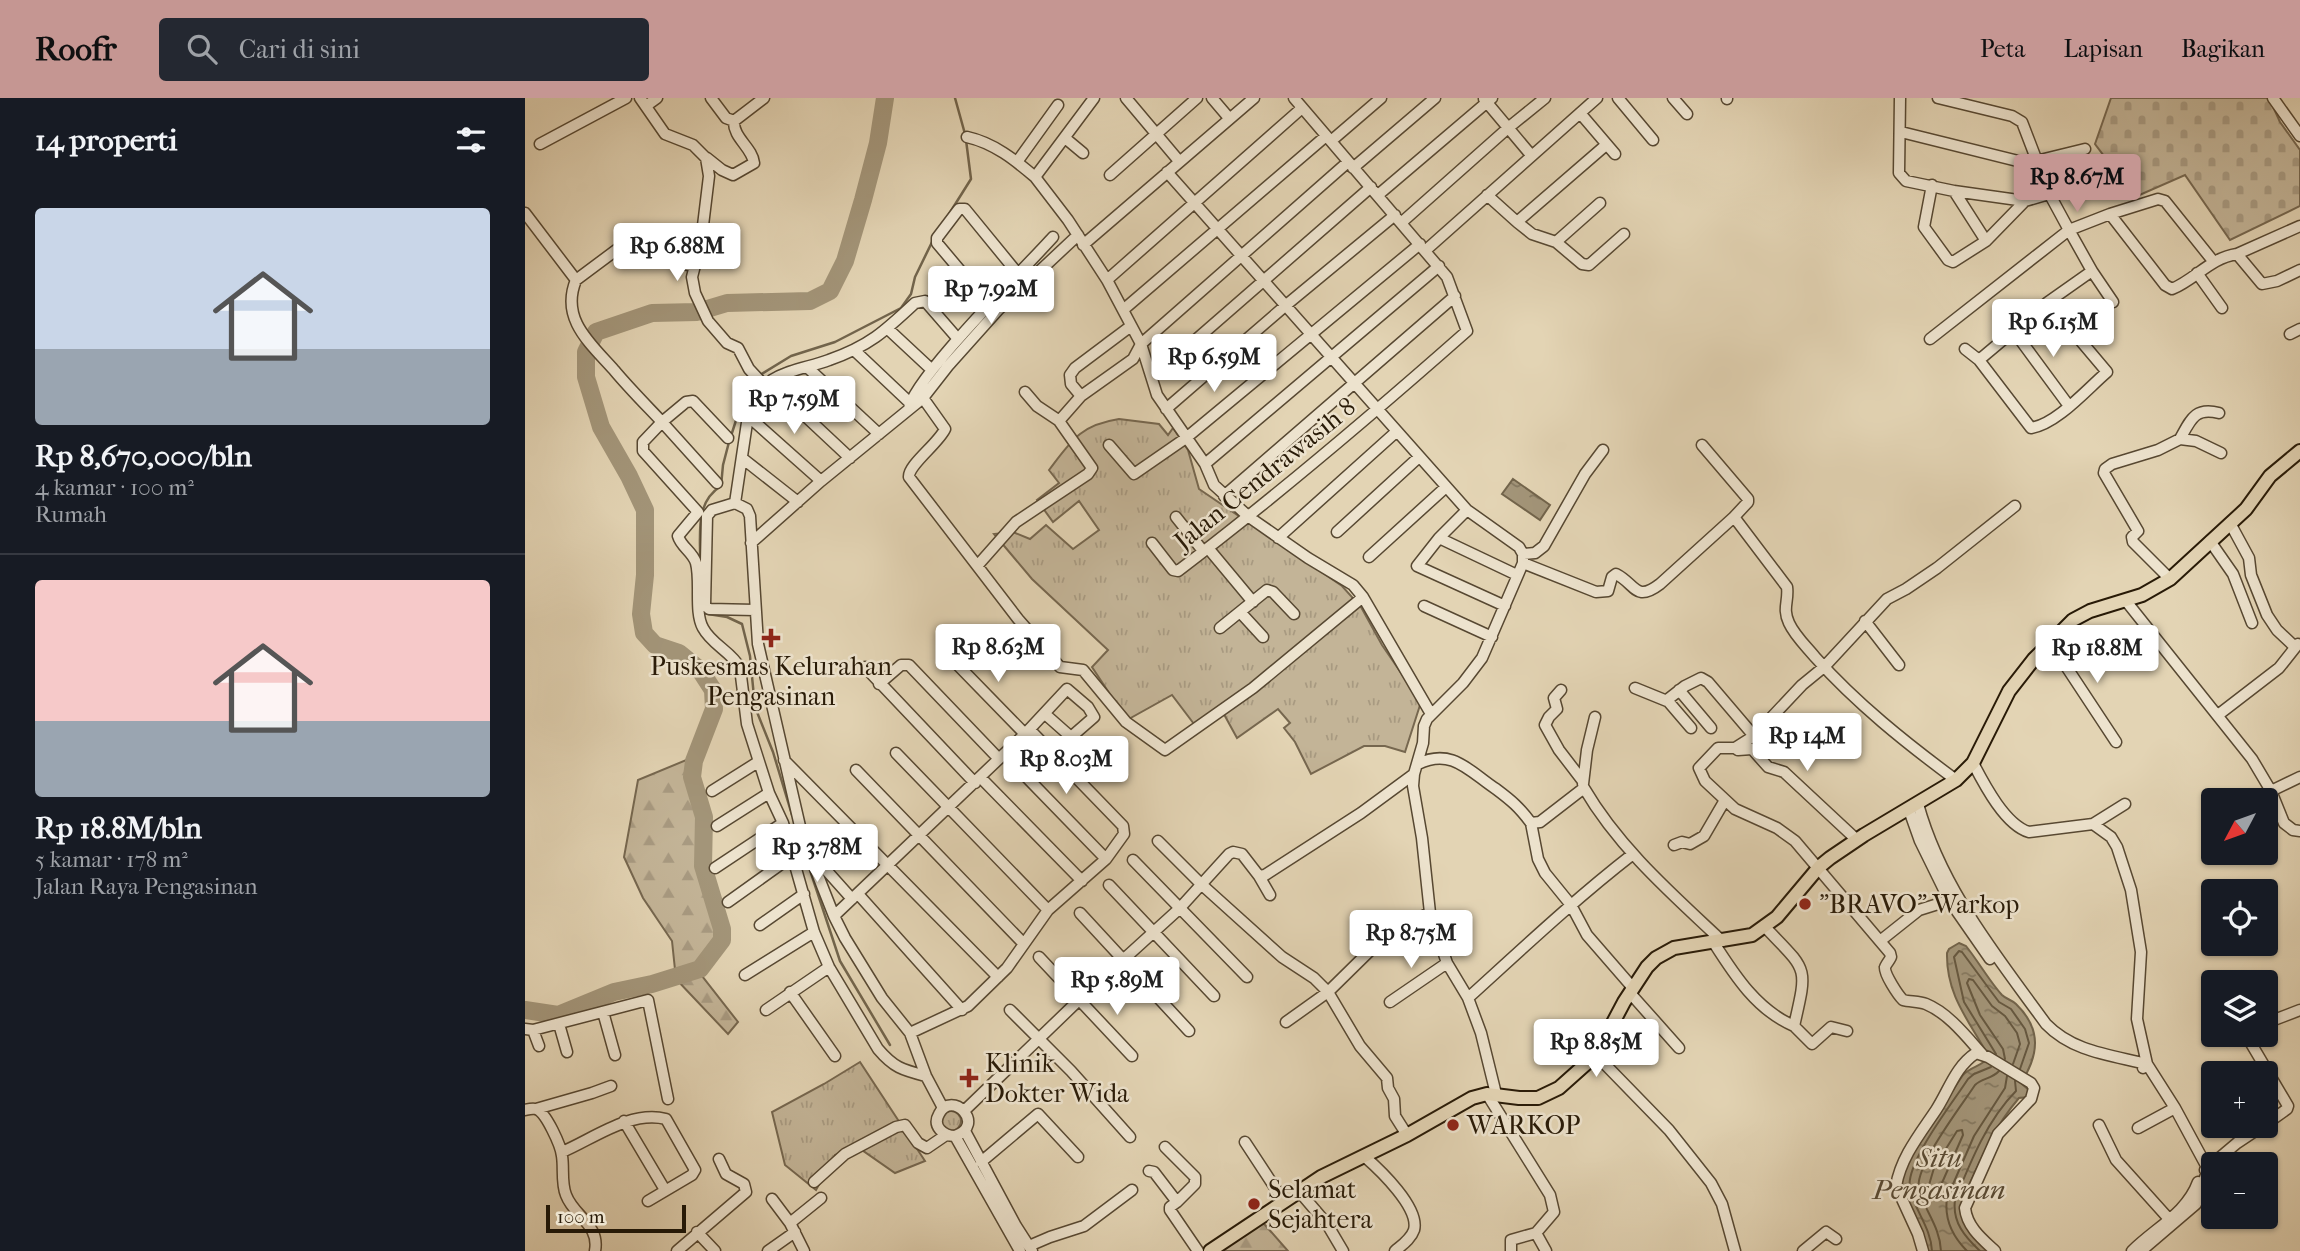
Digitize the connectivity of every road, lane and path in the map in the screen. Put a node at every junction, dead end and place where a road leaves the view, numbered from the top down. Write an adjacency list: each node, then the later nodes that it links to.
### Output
1 (626, 98): 36 (street)
2 (657, 98): 21 (street)
3 (711, 98): 27 (street)
4 (764, 98): 27 (street)
5 (1094, 98): 33 (street)
6 (1126, 98): 30 (street)
7 (1197, 98): 30 (street)
8 (1212, 98): 26 (street)
9 (1254, 98): 26 (street)
10 (1294, 98): 23 (street)
11 (1435, 98): 46 (street)
12 (1545, 98): 28 (street)
13 (1597, 98): 24 (street)
14 (1618, 98): 35 (street)
15 (1673, 98): 25 (street)
16 (1900, 98): 29 (street)
17 (1938, 98): 45 (street)
18 (2273, 98): 31 (street)
19 (1375, 100): 34 (street)
20 (1487, 100): 28 (street); 52 (street)
21 (643, 102): 42 (street)
22 (1058, 104): 44 (street)
23 (1302, 108): 34 (street); 57 (street)
24 (1580, 113): 37 (street); 40 (street)
25 (1687, 114)
26 (1229, 118): 43 (street)
27 (734, 121): 42 (street)
28 (1507, 128): 40 (street); 61 (street)
29 (1901, 132): 45 (street); 51 (street)
30 (1156, 133): 43 (street); 48 (street)
31 (2300, 136)
32 (967, 137): 44 (street)
33 (1065, 138): 39 (street); 49 (street)
34 (1328, 138): 46 (street); 64 (street)
35 (1653, 141)
36 (540, 144)
37 (1606, 145): 41 (street); 62 (street)
38 (2085, 149): 45 (street)
39 (1083, 153)
40 (1531, 155): 54 (street)
41 (1615, 155)
42 (706, 158): 75 (street)
43 (1179, 161): 47 (street)
44 (1017, 162): 49 (street)
45 (2037, 163): 55 (street)
46 (1351, 165): 52 (street); 73 (street)
47 (1167, 172): 57 (street); 68 (street)
48 (1110, 175)
49 (1035, 177): 68 (street)
50 (2100, 179): 55 (street)
51 (1932, 185): 53 (street); 69 (street)
52 (1374, 191): 61 (street); 83 (street)
53 (1954, 191): 56 (street); 69 (street)
54 (1487, 195): 62 (street); 71 (street)
55 (2050, 195): 56 (street); 65 (street)
56 (2025, 201): 69 (street)
57 (1194, 202): 64 (street); 82 (street)
58 (1600, 202): 70 (street)
59 (525, 213): 81 (street)
60 (2110, 214): 65 (street); 74 (street); 79 (street)
61 (1398, 219): 71 (street); 88 (street)
62 (1517, 222): 70 (street)
63 (2300, 226): 72 (street)
64 (1219, 230): 73 (street); 90 (street)
65 (2069, 230): 78 (street); 98 (street)
66 (1624, 234): 70 (street)
67 (1053, 237): 80 (street)
68 (1081, 240): 82 (street); 111 (street)
69 (1986, 240)
70 (1556, 242)
71 (1423, 247): 76 (street); 95 (street)
72 (2237, 254): 74 (street); 77 (street)
73 (1241, 256): 83 (street); 99 (street)
74 (2213, 261): 79 (street)
75 (695, 266): 81 (street); 107 (street)
76 (1439, 266): 84 (street); 102 (street)
77 (2300, 270)
78 (2092, 271): 85 (street); 86 (street)
79 (2197, 273): 89 (street)
80 (1019, 275): 87 (street); 87 (street)
81 (576, 279): 119 (street)
82 (1107, 280): 90 (street)
83 (1262, 281): 88 (street); 106 (street)
84 (1455, 296): 108 (street); 115 (street, Jalan Cendrawasih 8)
85 (2048, 302): 94 (street); 113 (street)
86 (2113, 302)
87 (990, 306): 97 (street)
88 (1285, 306): 95 (street); 114 (street)
89 (2222, 308)
90 (1123, 310): 91 (street)
91 (1131, 326): 99 (street); 110 (street)
92 (888, 329): 97 (street); 101 (street); 105 (street)
93 (2300, 329): 96 (street)
94 (2013, 330): 103 (street); 113 (street)
95 (1309, 334): 102 (street); 123 (street)
96 (2290, 334)
97 (958, 339): 105 (street)
98 (1930, 339)
99 (1142, 344): 106 (street); 110 (street)
100 (1965, 349): 103 (street)
101 (854, 350): 104 (street); 112 (street)
102 (1330, 357): 108 (street); 133 (street)
103 (1979, 360): 113 (street)
104 (807, 368): 107 (street); 121 (street)
105 (932, 370): 112 (street)
106 (1152, 378): 114 (street)
107 (765, 384): 117 (street); 132 (street)
108 (1354, 384): 115 (street); 137 (street)
109 (1025, 392): 118 (street)
110 (1081, 396): 118 (street)
111 (923, 398): 112 (street); 155 (street)
112 (909, 405): 121 (street)
113 (2069, 406)
114 (1166, 409): 123 (street)
115 (1377, 410): 120 (street); 143 (street, Jalan Cendrawasih 8)
116 (2219, 413): 124 (street)
117 (748, 416): 131 (street); 134 (street)
118 (1059, 420): 155 (street)
119 (662, 422): 122 (street); 135 (street); 195 (street)
120 (1396, 432): 130 (street); 147 (street)
121 (879, 434): 132 (street)
122 (728, 438)
123 (1187, 438): 125 (street); 133 (street)
124 (2180, 439): 128 (street); 157 (street)
125 (1109, 445)
126 (1702, 445): 144 (street)
127 (1603, 450): 154 (street)
128 (2221, 453)
129 (2298, 456): 145 (main road)
130 (1419, 457): 136 (street); 146 (street)
131 (742, 458): 138 (street); 139 (street)
132 (850, 458): 134 (street)
133 (1205, 464): 137 (street)
134 (821, 481): 138 (street)
135 (717, 484)
136 (1446, 486): 141 (street); 153 (street)
137 (1224, 495): 143 (street)
138 (798, 502): 150 (street)
139 (735, 503): 150 (street); 163 (street)
140 (2015, 506): 166 (street)
141 (1467, 510): 148 (street); 154 (street)
142 (1177, 517): 152 (street)
143 (1249, 517): 147 (street); 152 (street, Jalan Cendrawasih 8)
144 (1734, 517): 154 (street); 176 (street)
145 (2230, 523): 149 (main road); 172 (street)
146 (1337, 531)
147 (1278, 538): 158 (street)
148 (1439, 538): 156 (street); 162 (street)
149 (2210, 541): 157 (main road); 167 (street)
150 (751, 543): 163 (street)
151 (1152, 543): 152 (street, Jalan Cendrawasih 8)
152 (1205, 550): 160 (street)
153 (1370, 556)
154 (1523, 559): 156 (street)
155 (978, 565): 158 (street)
156 (1517, 575): 162 (street)
157 (2170, 579): 159 (main road)
158 (1363, 597): 182 (street)
159 (2126, 601): 171 (main road); 184 (street)
160 (1252, 602): 164 (street); 165 (street)
161 (1424, 606): 170 (street)
162 (1505, 606): 170 (street)
163 (755, 610): 194 (street)
164 (1240, 612): 168 (street); 169 (street)
165 (1294, 614)
166 (1865, 621): 174 (street); 176 (street)
167 (2252, 623)
168 (1220, 628)
169 (1263, 637)
170 (1492, 637): 182 (street)
171 (2050, 642): 190 (street); 196 (main road)
172 (2298, 645): 184 (street)
173 (948, 655): 188 (street)
174 (1899, 665)
175 (865, 667): 177 (street)
176 (1824, 667): 189 (street); 201 (street)
177 (879, 684): 193 (street); 200 (street)
178 (1635, 688): 181 (street)
179 (1561, 690): 202 (street)
180 (1679, 690): 181 (street); 187 (street); 189 (street)
181 (1667, 701): 186 (street)
182 (1431, 714): 197 (street)
183 (1045, 715): 183 (street); 188 (street)
184 (2218, 715): 203 (street)
185 (1595, 718): 202 (street)
186 (1691, 728)
187 (1711, 728)
188 (1028, 732): 193 (street); 223 (street)
189 (1754, 736): 191 (street)
190 (2116, 742)
191 (1735, 748): 207 (street); 218 (street)
192 (896, 753): 210 (street)
193 (1002, 757): 200 (street); 223 (street)
194 (784, 760): 225 (street); 226 (street)
195 (758, 762): 205 (street); 206 (street)
196 (1973, 762): 201 (main road); 214 (street)
197 (1417, 766): 213 (street); 229 (street); 242 (street)
198 (856, 770): 217 (street)
199 (2300, 777): 204 (street)
200 (977, 780): 210 (street); 230 (street)
201 (1956, 780): 209 (main road)
202 (1583, 784): 213 (street); 221 (street)
203 (2270, 788)
204 (2275, 788)
205 (712, 791)
206 (769, 793): 212 (street); 215 (street)
207 (1725, 800): 220 (street); 227 (street)
208 (2125, 804): 214 (street)
209 (1914, 807): 218 (main road); 236 (street)
210 (949, 808): 217 (street); 240 (street)
211 (2279, 810): 216 (street)
212 (783, 823): 222 (street); 228 (street)
213 (1531, 823): 238 (street)
214 (2093, 824): 287 (street)
215 (717, 826)
216 (2300, 831)
217 (919, 837): 226 (street); 250 (street)
218 (1857, 840): 227 (main road)
219 (1158, 841): 231 (street)
220 (1674, 845)
221 (1633, 854): 238 (street); 249 (street)
222 (791, 857): 233 (street); 237 (street)
223 (1106, 859): 230 (street)
224 (1133, 860): 239 (street)
225 (812, 862): 235 (street); 243 (street)
226 (887, 866): 235 (street); 256 (street)
227 (1819, 867): 245 (main road); 248 (street)
228 (715, 868)
229 (1259, 876): 231 (street); 234 (street)
230 (1082, 881): 240 (street)
231 (1201, 884): 239 (street); 260 (street)
232 (1109, 885): 246 (street)
233 (804, 894): 244 (street); 247 (street)
234 (1270, 895)
235 (855, 897): 243 (street); 266 (street)
236 (1953, 899): 248 (street); 287 (street)
237 (728, 901)
238 (1571, 905): 258 (street); 262 (street)
239 (1179, 909): 246 (street); 257 (street)
240 (1048, 910): 250 (street)
241 (1080, 913): 252 (street)
242 (1430, 913): 253 (street); 260 (street)
243 (834, 916): 277 (street)
244 (760, 925)
245 (1765, 927): 249 (main road); 273 (street)
246 (1154, 931): 252 (street); 261 (street)
247 (814, 932): 254 (street); 255 (street)
248 (1880, 941): 284 (street)
249 (1718, 942): 258 (main road); 273 (street)
250 (1024, 944): 256 (street)
251 (1039, 957): 263 (street)
252 (1123, 959): 263 (street); 275 (street)
253 (1447, 963): 262 (street); 264 (street)
254 (829, 967): 259 (street); 288 (street)
255 (745, 975)
256 (998, 977): 266 (street)
257 (1247, 978)
258 (1632, 990): 280 (street); 283 (main road)
259 (790, 992): 265 (street); 285 (street)
260 (1328, 992): 271 (street); 302 (street)
261 (1215, 996)
262 (1468, 998): 291 (street)
263 (1080, 999): 278 (street); 286 (street)
264 (1390, 1002)
265 (766, 1010)
266 (962, 1010): 277 (street)
267 (1010, 1010): 278 (street)
268 (2300, 1010): 270 (street)
269 (603, 1012): 272 (street); 282 (street); 292 (street)
270 (2278, 1018)
271 (1286, 1022)
272 (559, 1024): 274 (street); 281 (street)
273 (1794, 1026): 276 (street)
274 (529, 1030): 279 (street)
275 (1189, 1031)
276 (1847, 1031)
277 (910, 1033): 288 (street)
278 (1038, 1039): 296 (street); 303 (street)
279 (539, 1046)
280 (1679, 1048)
281 (567, 1052)
282 (615, 1055)
283 (1596, 1055): 291 (main road); 344 (street)
284 (1985, 1055): 346 (street); 347 (street)
285 (835, 1056)
286 (1132, 1056)
287 (2145, 1066): 295 (street)
288 (926, 1076): 293 (street)
289 (611, 1086): 294 (street)
290 (2278, 1088): 297 (street)
291 (1492, 1094): 302 (main road); 329 (street)
292 (668, 1099)
293 (943, 1108): 296 (street); 301 (street)
294 (530, 1109): 307 (street)
295 (2173, 1110): 300 (street); 313 (street)
296 (964, 1111): 301 (street)
297 (2278, 1115)
298 (624, 1121): 307 (street); 317 (street); 317 (street)
299 (2099, 1125): 326 (street)
300 (2138, 1128)
301 (955, 1134): 312 (street); 316 (street); 332 (street)
302 (1407, 1135): 310 (main road)
303 (1130, 1137)
304 (2244, 1138): 308 (street)
305 (1245, 1142): 322 (street)
306 (1165, 1147): 324 (street)
307 (562, 1152): 333 (street)
308 (2226, 1152)
309 (1078, 1157): 312 (street)
310 (1365, 1157): 319 (main road); 341 (street)
311 (719, 1159): 328 (street)
312 (981, 1162): 332 (street)
313 (2201, 1162)
314 (1149, 1171): 324 (street)
315 (2201, 1179): 325 (street)
316 (814, 1182)
317 (665, 1190): 323 (street)
318 (1132, 1190): 332 (street)
319 (1298, 1190): 322 (main road); 340 (street)
320 (821, 1198): 327 (street)
321 (772, 1199): 327 (street)
322 (1283, 1200): 339 (main road)
323 (648, 1202)
324 (1177, 1202): 338 (street)
325 (2180, 1214): 326 (street); 331 (street)
326 (2169, 1219): 331 (street)
327 (793, 1227): 336 (street); 337 (street)
328 (697, 1232): 334 (street); 335 (street)
329 (1536, 1233): 342 (street); 343 (street)
330 (1836, 1239): 345 (street)
331 (2142, 1247): 348 (street)
332 (1027, 1249)
333 (595, 1251)
334 (677, 1251)
335 (715, 1251)
336 (768, 1251)
337 (804, 1251)
338 (1198, 1251)
339 (1210, 1251)
340 (1343, 1251)
341 (1395, 1251)
342 (1511, 1251)
343 (1546, 1251)
344 (1735, 1251)
345 (1803, 1251)
346 (1923, 1251)
347 (1995, 1251)
348 (2132, 1251)

